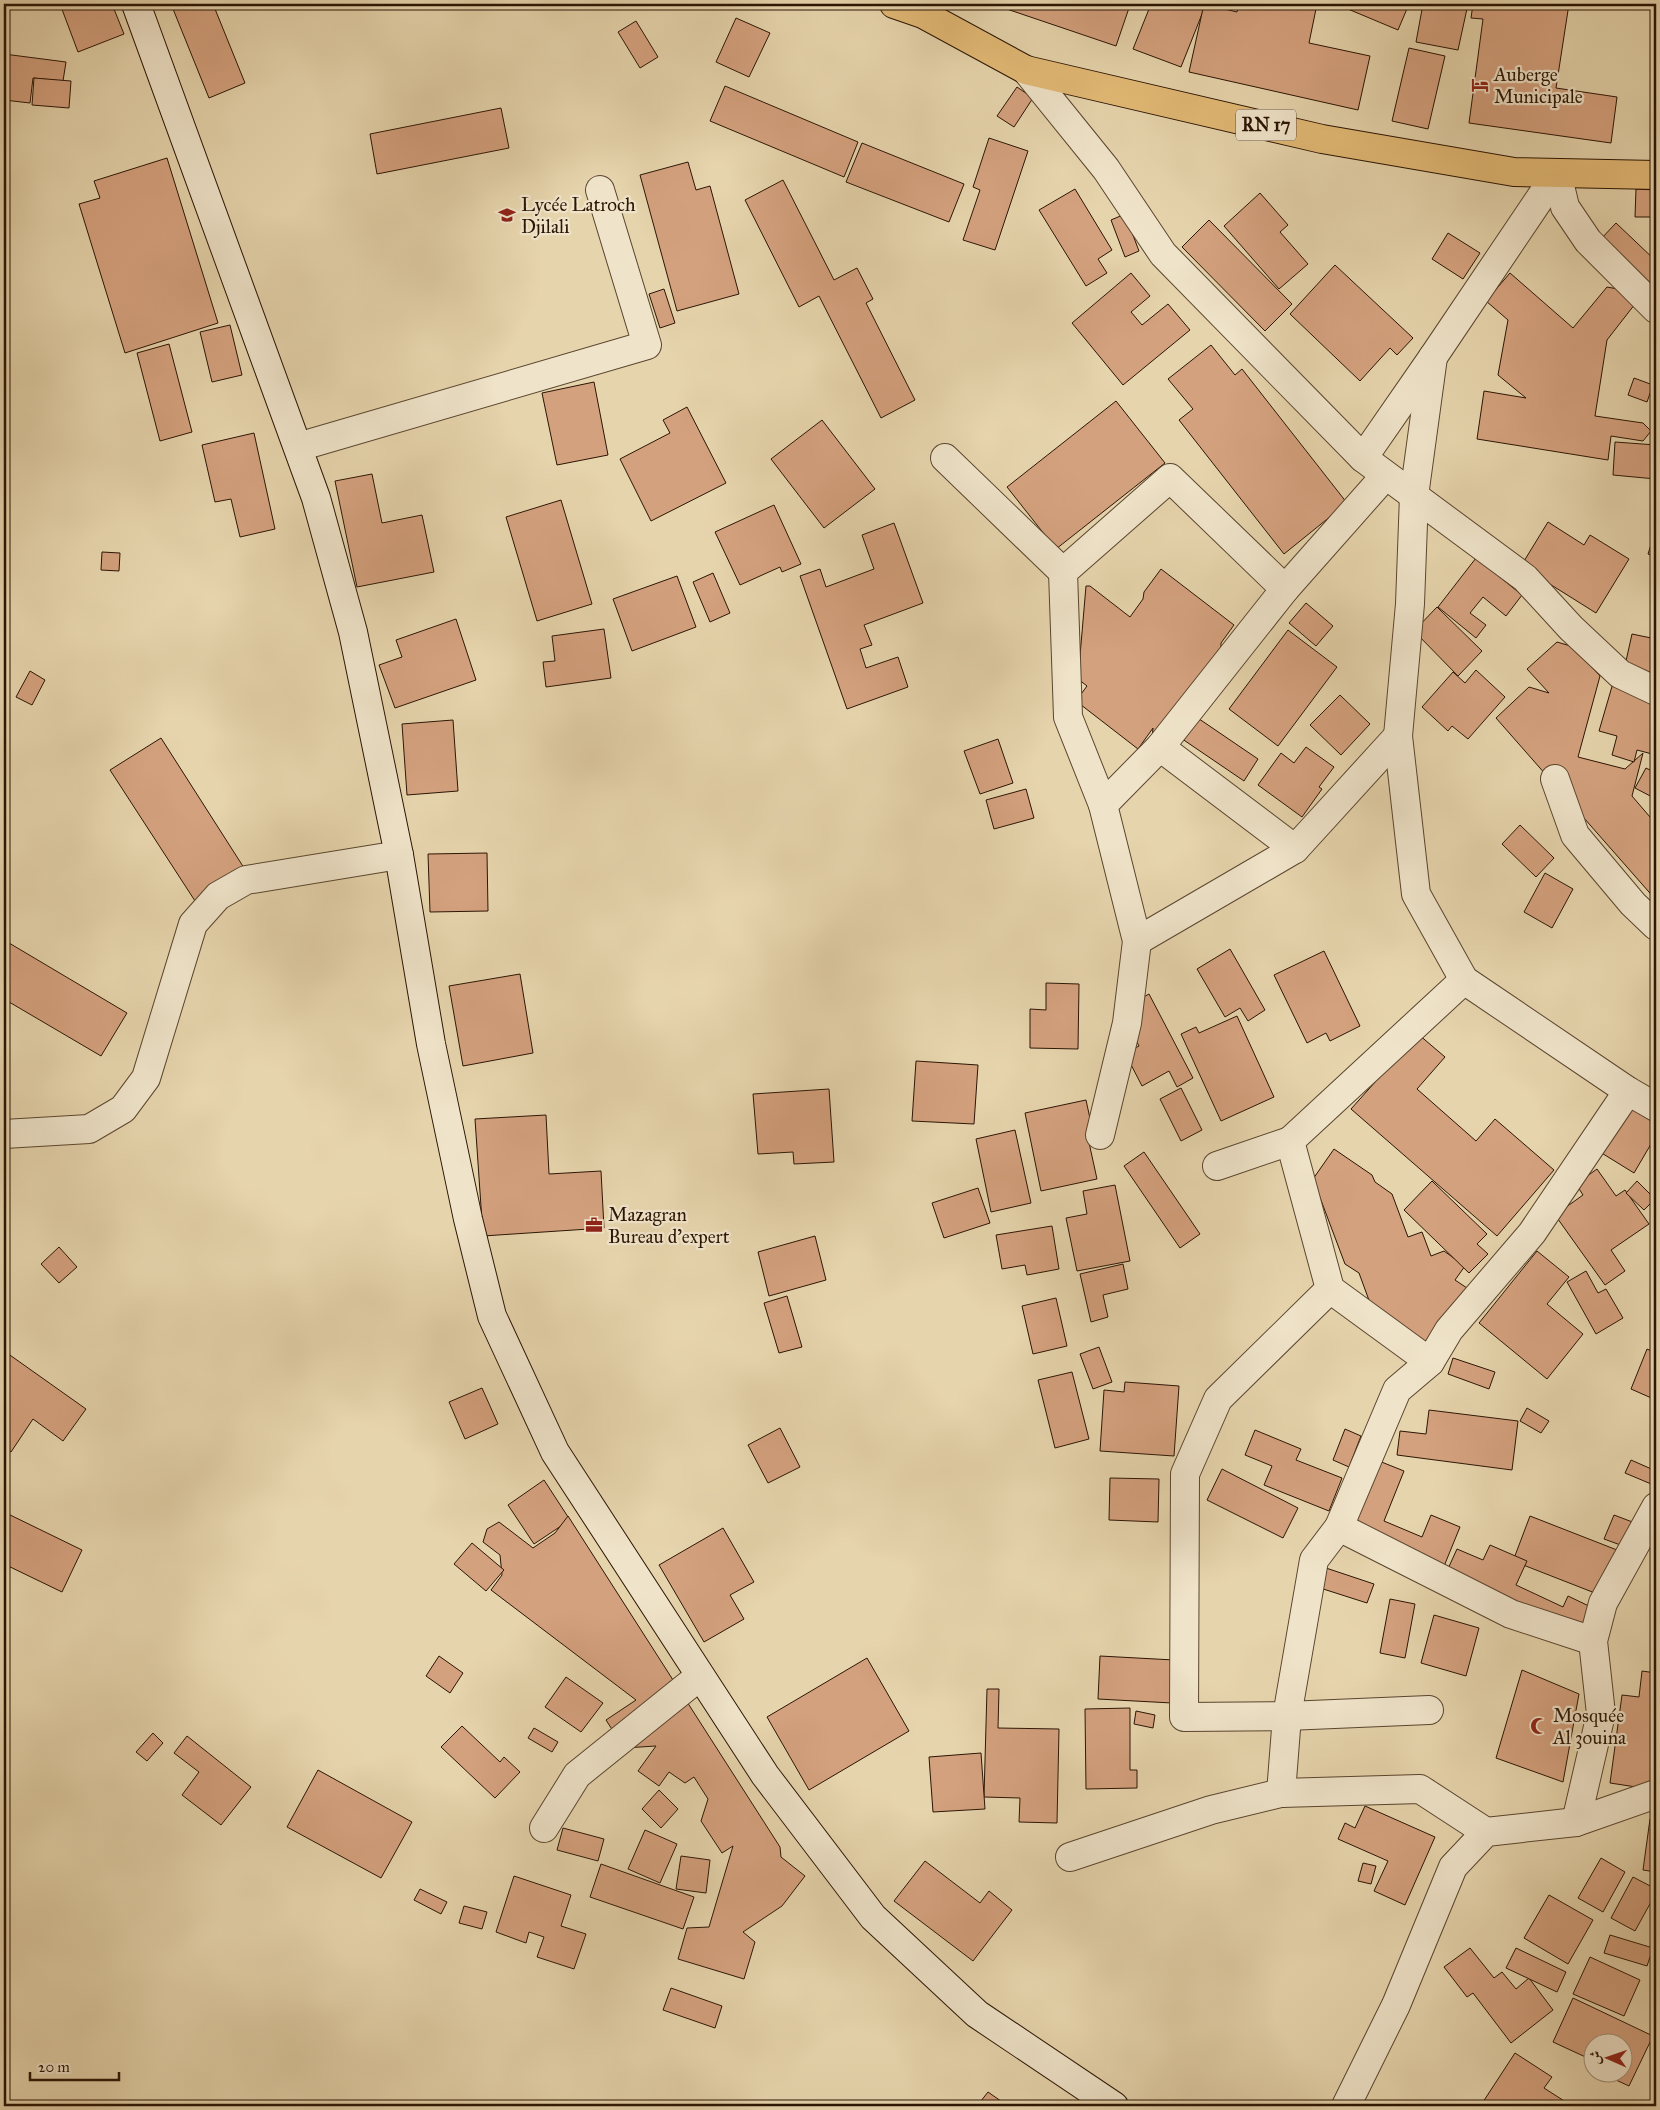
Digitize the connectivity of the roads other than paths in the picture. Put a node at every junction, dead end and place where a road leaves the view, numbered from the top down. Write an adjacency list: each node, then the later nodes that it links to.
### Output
1 (136, 4): 10 (street)
2 (894, 4): 3 (main road, RN 17)
3 (926, 9): 4 (main road, RN 17)
4 (1026, 70): 5 (main road, RN 17); 12 (street)
5 (1557, 173): 6 (main road, RN 17); 8 (street); 9 (street)
6 (1656, 175)
7 (600, 190): 10 (street)
8 (1656, 310)
9 (1433, 357): 12 (street); 14 (street)
10 (298, 447): 23 (street)
11 (945, 458): 15 (street)
12 (1363, 458): 13 (street)
13 (1385, 476): 14 (street); 16 (street)
14 (1414, 496): 17 (street); 18 (street)
15 (1063, 572): 16 (street); 21 (street)
16 (1285, 589): 19 (street)
17 (1656, 691)
18 (1398, 736): 22 (street); 26 (street)
19 (1160, 747): 21 (street); 22 (street)
20 (1555, 779): 24 (street)
21 (1103, 805): 25 (street)
22 (1296, 849): 25 (street)
23 (399, 855): 29 (street); 38 (street)
24 (1656, 926)
25 (1137, 941): 30 (street)
26 (1464, 980): 27 (street); 31 (street)
27 (1628, 1091): 28 (street); 34 (street)
28 (1656, 1106)
29 (4, 1134)
30 (1100, 1136)
31 (1290, 1140): 32 (street); 33 (street)
32 (1217, 1166)
33 (1330, 1289): 34 (street); 40 (street)
34 (1430, 1362): 36 (street)
35 (1656, 1507): 37 (street)
36 (1339, 1527): 37 (street); 40 (street)
37 (1593, 1641): 43 (street)
38 (700, 1676): 44 (street); 47 (street)
39 (1429, 1710): 40 (street)
40 (1287, 1716): 41 (street)
41 (1281, 1793): 45 (street); 46 (street)
42 (1656, 1794): 43 (street)
43 (1576, 1822): 45 (street)
44 (544, 1828)
45 (1486, 1832): 48 (street)
46 (1070, 1857)
47 (1114, 2106)
48 (1346, 2106)

